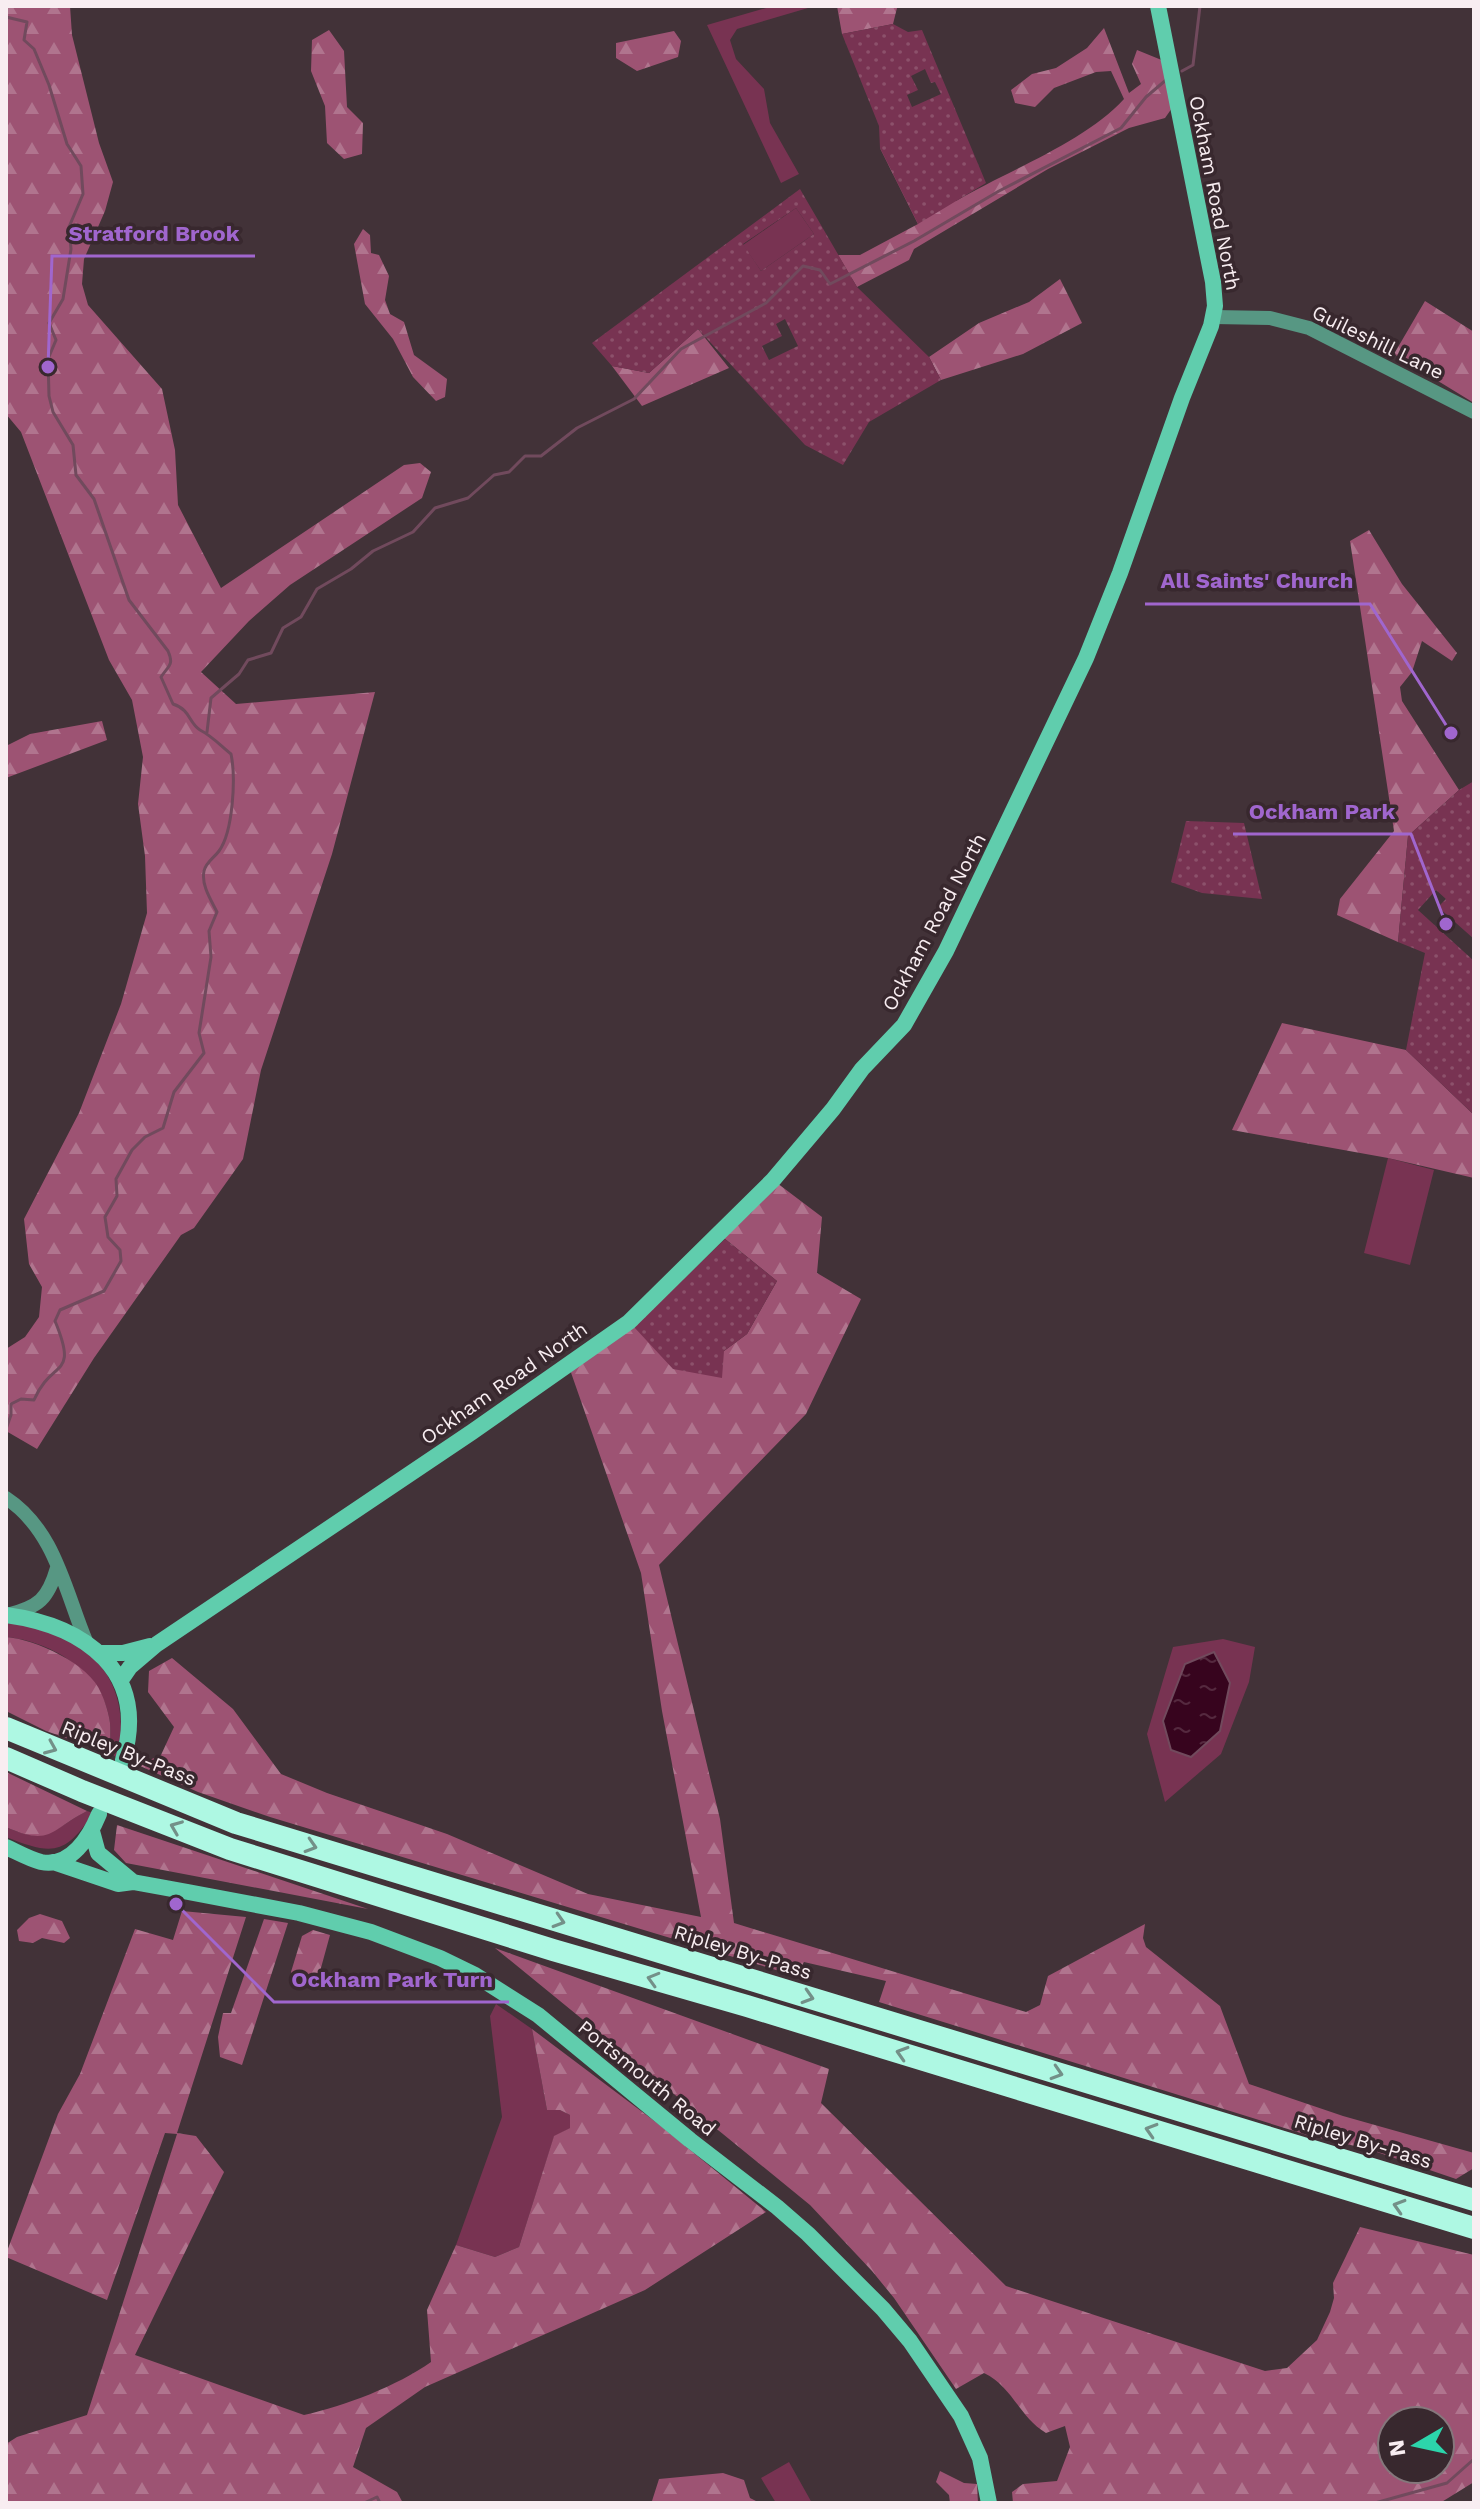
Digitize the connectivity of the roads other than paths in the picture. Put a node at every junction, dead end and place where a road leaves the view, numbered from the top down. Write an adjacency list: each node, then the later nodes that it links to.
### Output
1 (1158, 6): 2 (main road, Ockham Road North)
2 (1214, 317): 3 (street, Guileshill Lane); 8 (main road, Ockham Road North)
3 (1474, 412)
4 (6, 1498): 5 (street)
5 (57, 1567): 6 (street); 7 (street)
6 (7, 1615): 7 (main road)
7 (86, 1641): 9 (main road)
8 (157, 1644): 9 (main road, Ockham Road North); 10 (main road, Ockham Road North)
9 (100, 1653): 10 (main road)
10 (121, 1680): 13 (main road)
11 (6, 1728): 13 (highway, Ripley By-Pass, one-way to 13)
12 (6, 1758): 20 (highway, one-way to 12)
13 (128, 1770): 19 (highway, Ripley By-Pass, one-way to 19)
14 (99, 1814): 15 (main road)
15 (92, 1831): 17 (main road); 18 (main road, Portsmouth Road)
16 (6, 1847): 17 (main road, Portsmouth Road)
17 (53, 1862): 18 (main road, Portsmouth Road)
18 (133, 1882): 21 (main road, Portsmouth Road)
19 (1474, 2200)
20 (1474, 2228)
21 (989, 2503)

